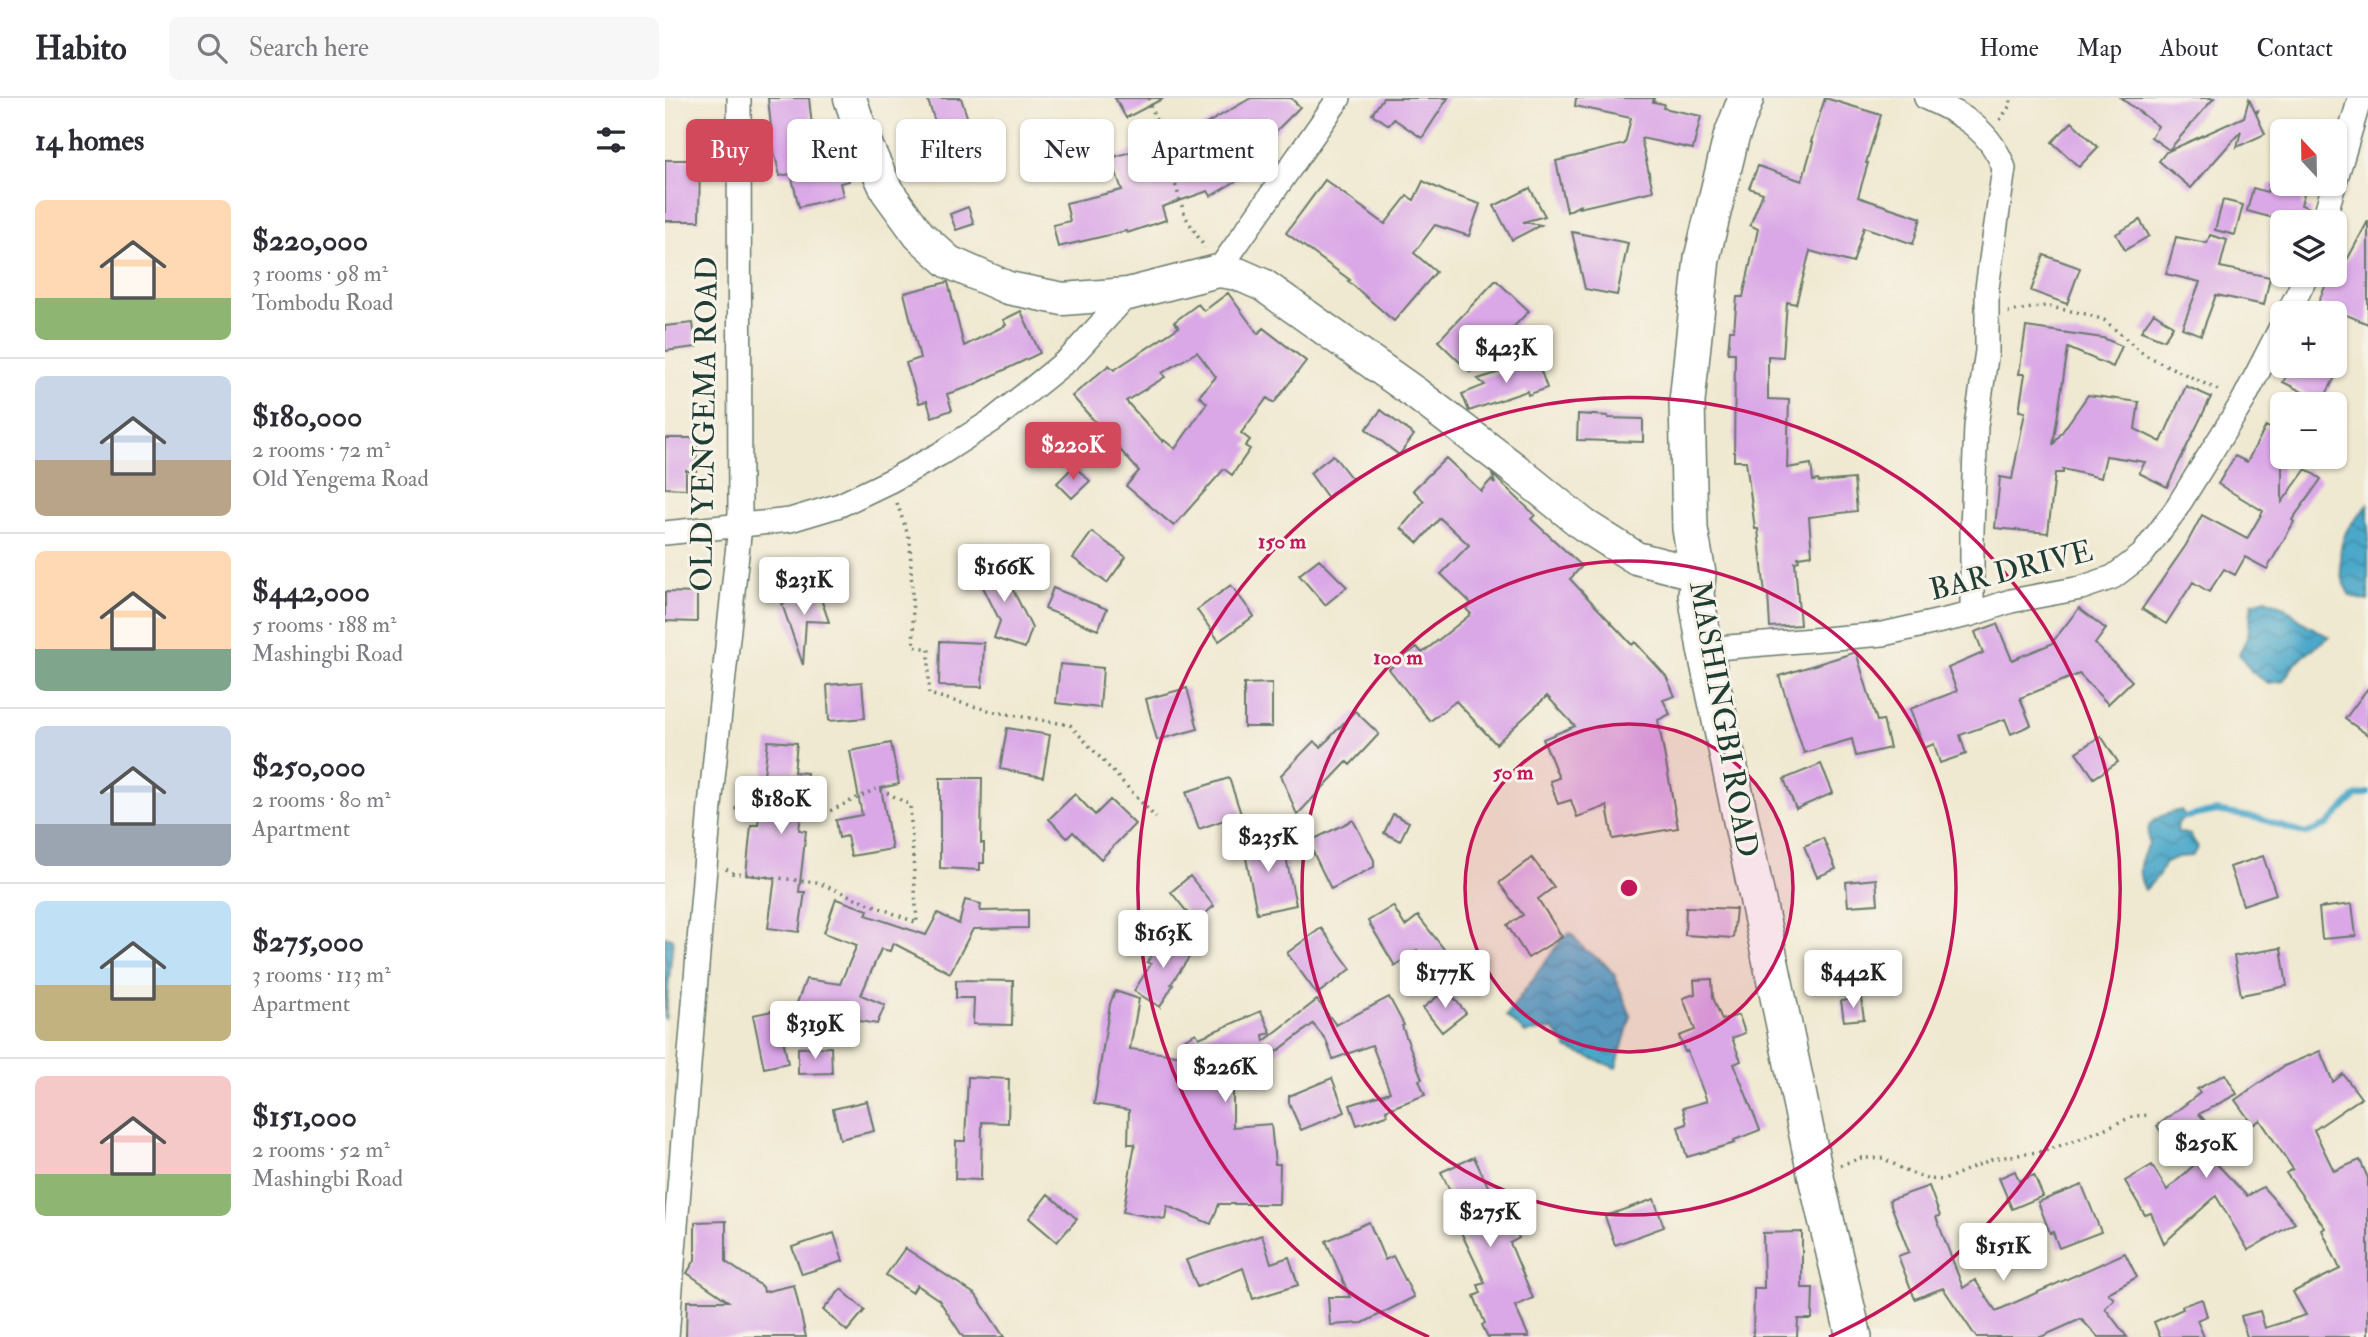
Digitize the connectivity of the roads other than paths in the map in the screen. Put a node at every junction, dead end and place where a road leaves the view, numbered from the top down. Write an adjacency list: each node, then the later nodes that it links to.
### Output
1 (739, 98): 11 (street, OLD YENGEMA ROAD)
2 (850, 98): 9 (main road)
3 (1339, 98): 8 (street)
4 (1746, 98): 13 (main road, MASHINGBI ROAD)
5 (1926, 98): 14 (street)
6 (2360, 98): 7 (street)
7 (2327, 210)
8 (1218, 271): 9 (main road); 13 (main road)
9 (1128, 295): 11 (street)
10 (2270, 348): 14 (street, BAR DRIVE)
11 (740, 526): 12 (street); 16 (street, OLD YENGEMA ROAD)
12 (665, 533)
13 (1698, 574): 15 (main road, MASHINGBI ROAD)
14 (1972, 614): 15 (street, BAR DRIVE)
15 (1705, 649): 18 (main road, MASHINGBI ROAD)
16 (673, 1152): 17 (street, OLD YENGEMA ROAD)
17 (667, 1337)
18 (1854, 1337)

